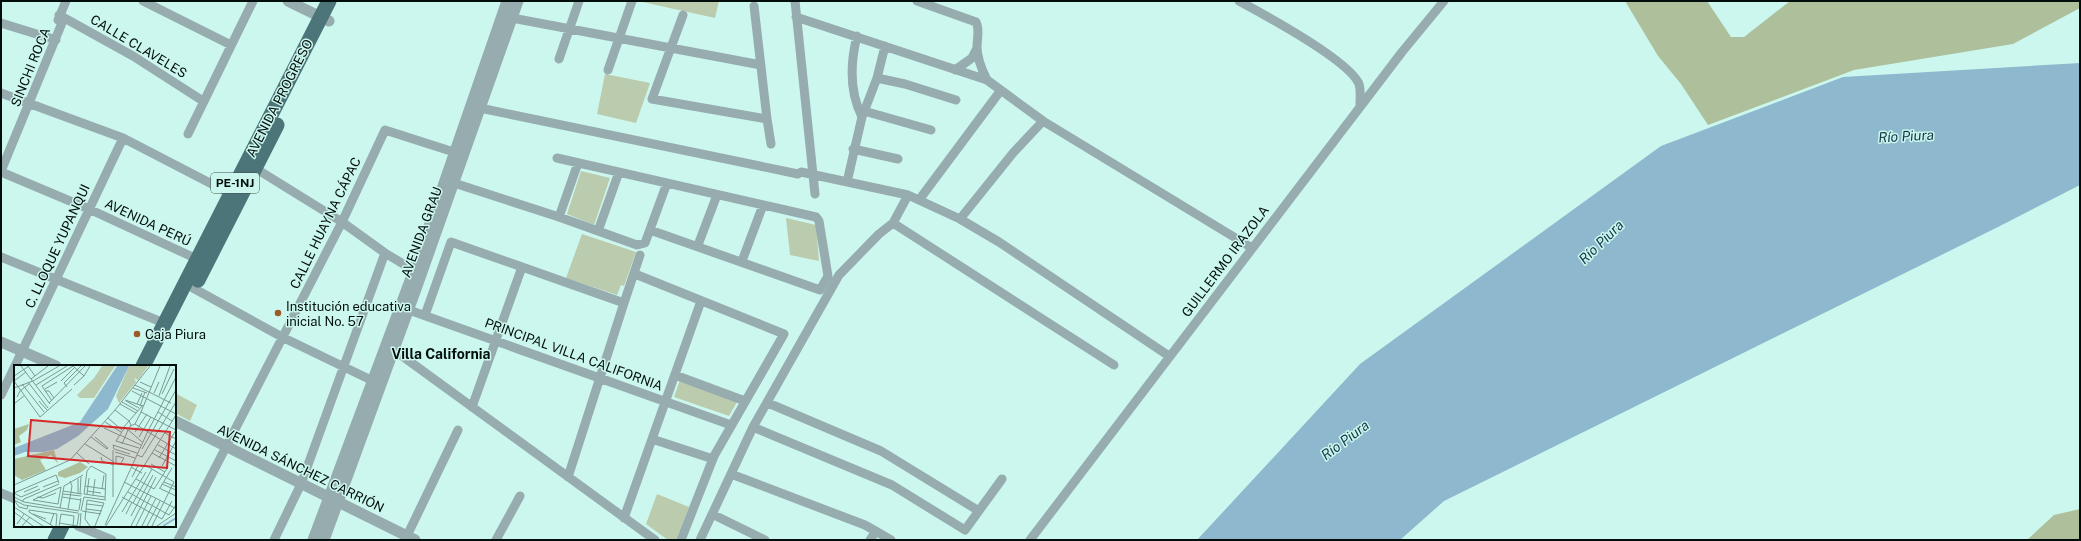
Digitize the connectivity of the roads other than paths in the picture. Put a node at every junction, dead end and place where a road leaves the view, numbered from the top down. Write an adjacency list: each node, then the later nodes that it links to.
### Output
1 (66, 1): 17 (street, SINCHI ROCA)
2 (143, 1): 26 (street)
3 (253, 1): 26 (street)
4 (288, 1): 20 (street)
5 (329, 1): 20 (main road, AVENIDA PROGRESO / PE-1NJ)
6 (340, 1): 20 (main road, AVENIDA PROGRESO / PE-1NJ)
7 (507, 1): 51 (street, AVENIDA GRAU)
8 (518, 1): 19 (street, AVENIDA GRAU)
9 (579, 1): 22 (street)
10 (632, 1): 24 (street)
11 (795, 1): 18 (street)
12 (917, 1): 28 (street)
13 (1239, 1): 41 (street)
14 (1444, 1): 41 (street, GUILLERMO IRAZOLA)
15 (754, 6): 31 (street)
16 (683, 15): 29 (street)
17 (62, 16): 25 (street, SINCHI ROCA); 39 (street, CALLE CLAVELES)
18 (796, 17): 23 (street); 58 (street)
19 (512, 18): 22 (street); 42 (street, AVENIDA GRAU)
20 (325, 19): 55 (main road, AVENIDA PROGRESO / PE-1NJ); 65 (main road, AVENIDA PROGRESO / PE-1NJ)
21 (1, 23): 25 (street)
22 (570, 28): 24 (street); 30 (street)
23 (857, 36): 27 (street); 43 (street)
24 (619, 38): 29 (street); 32 (street)
25 (53, 39): 40 (street, SINCHI ROCA)
26 (231, 45): 39 (street)
27 (885, 46): 33 (street); 34 (street)
28 (977, 48): 33 (street); 35 (street)
29 (672, 49): 31 (street); 44 (street)
30 (559, 59)
31 (761, 65): 44 (street)
32 (608, 70)
33 (955, 70): 35 (street)
34 (877, 78): 38 (street); 43 (street)
35 (987, 80): 36 (street)
36 (1001, 90): 45 (street); 66 (street)
37 (1, 93): 40 (street)
38 (956, 100)
39 (204, 101): 47 (street)
40 (30, 102): 48 (street); 56 (street, SINCHI ROCA)
41 (1360, 106): 76 (street, GUILLERMO IRAZOLA)
42 (480, 108): 51 (street, AVENIDA GRAU); 58 (street)
43 (863, 114): 46 (street); 50 (street)
44 (767, 119): 49 (street)
45 (1043, 121): 70 (street); 76 (street)
46 (931, 130)
47 (188, 134)
48 (123, 138): 65 (street); 68 (street, C. LLOQUE YUPANQUI)
49 (770, 144)
50 (853, 149): 53 (street); 60 (street)
51 (459, 154): 59 (street, AVENIDA GRAU); 71 (street, CALLE HUAYNA CÁPAC); 83 (street, AVENIDA GRAU)
52 (556, 158): 54 (street)
53 (898, 159)
54 (578, 163): 57 (street); 69 (street)
55 (255, 168): 65 (main road, AVENIDA PROGRESO / PE-1NJ); 71 (street)
56 (1, 171): 68 (street, AVENIDA PERÚ)
57 (619, 172): 61 (street); 74 (street)
58 (813, 174): 60 (street); 62 (street)
59 (454, 182): 69 (street); 83 (street, AVENIDA GRAU)
60 (847, 182): 64 (street)
61 (667, 183): 63 (street); 73 (street)
62 (815, 194)
63 (717, 195): 67 (street); 75 (street)
64 (908, 195): 66 (street); 72 (street)
65 (234, 196): 80 (main road, AVENIDA PROGRESO / PE-1NJ); 86 (main road, AVENIDA PROGRESO / PE-1NJ)
66 (919, 200): 70 (street)
67 (763, 205): 81 (street); 81 (street)
68 (89, 209): 80 (street, AVENIDA PERÚ); 85 (street, C. LLOQUE YUPANQUI)
69 (560, 217): 74 (street)
70 (960, 219): 97 (street)
71 (342, 222): 77 (street); 92 (street, CALLE HUAYNA CÁPAC)
72 (893, 222): 102 (street); 111 (street)
73 (650, 230): 74 (street); 75 (street)
74 (598, 231)
75 (698, 245): 81 (street)
76 (1252, 248): 97 (street, GUILLERMO IRAZOLA)
77 (385, 253): 83 (street); 104 (street)
78 (640, 255): 84 (street)
79 (1, 257): 85 (street)
80 (197, 259): 91 (main road, AVENIDA PROGRESO / PE-1NJ)
81 (742, 262)
82 (522, 267): 88 (street); 90 (street); 93 (street)
83 (418, 272): 89 (street, AVENIDA GRAU); 107 (street, AVENIDA GRAU)
84 (635, 274): 87 (street); 88 (street)
85 (55, 279): 91 (street); 96 (street, C. LLOQUE YUPANQUI)
86 (193, 288): 92 (street); 101 (main road, AVENIDA PROGRESO / PE-1NJ)
87 (701, 301): 105 (street); 109 (street)
88 (624, 303): 106 (street)
89 (409, 310): 90 (street, PRINCIPAL VILLA CALIFORNIA); 95 (street, AVENIDA GRAU)
90 (425, 315): 93 (street, PRINCIPAL VILLA CALIFORNIA)
91 (164, 324): 100 (main road, AVENIDA PROGRESO / PE-1NJ)
92 (282, 337): 104 (street); 118 (street, CALLE HUAYNA CÁPAC)
93 (496, 340): 106 (street, PRINCIPAL VILLA CALIFORNIA); 112 (street)
94 (1, 342): 96 (street)
95 (394, 350): 112 (street); 127 (street, AVENIDA GRAU)
96 (22, 351): 98 (street, C. LLOQUE YUPANQUI); 99 (street)
97 (1169, 356): 150 (street, GUILLERMO IRAZOLA)
98 (15, 365)
99 (54, 365)
100 (144, 365)
101 (154, 365)
102 (1114, 365)
103 (14, 368): 108 (street, C. LLOQUE YUPANQUI)
104 (344, 368): 107 (street); 123 (street)
105 (675, 375): 109 (street); 110 (street)
106 (600, 377): 110 (street, PRINCIPAL VILLA CALIFORNIA); 121 (street)
107 (371, 380): 127 (street, AVENIDA GRAU)
108 (1, 395)
109 (745, 400): 114 (street)
110 (666, 401): 114 (street, PRINCIPAL VILLA CALIFORNIA); 117 (street)
111 (768, 403): 115 (street); 128 (street)
112 (472, 407): 121 (street)
113 (176, 421): 118 (street, AVENIDA SÁNCHEZ CARRIÓN)
114 (731, 425): 119 (street)
115 (753, 427): 120 (street); 128 (street)
116 (458, 430): 135 (street)
117 (652, 439): 119 (street); 130 (street)
118 (226, 445): 123 (street, AVENIDA SÁNCHEZ CARRIÓN); 139 (street, CALLE HUAYNA CÁPAC)
119 (712, 459): 145 (street)
120 (731, 474): 129 (street); 134 (street)
121 (568, 477): 130 (street)
122 (1002, 479): 128 (street)
123 (301, 484): 127 (street, AVENIDA SÁNCHEZ CARRIÓN); 140 (street)
124 (1, 493): 126 (street)
125 (520, 496): 143 (street)
126 (14, 499)
127 (334, 501): 135 (street, AVENIDA SÁNCHEZ CARRIÓN); 141 (street, AVENIDA GRAU); 142 (street, AVENIDA GRAU)
128 (979, 511)
129 (712, 514): 146 (street); 147 (street)
130 (624, 518): 144 (street)
131 (62, 527): 136 (main road)
132 (72, 527): 137 (main road)
133 (80, 527): 138 (street)
134 (876, 531): 148 (street); 149 (street)
135 (409, 538)
136 (55, 540)
137 (65, 540)
138 (112, 540)
139 (178, 540)
140 (274, 540)
141 (313, 540)
142 (324, 540)
143 (496, 540)
144 (655, 540)
145 (681, 540)
146 (700, 540)
147 (765, 540)
148 (870, 540)
149 (891, 540)
150 (1030, 540)

